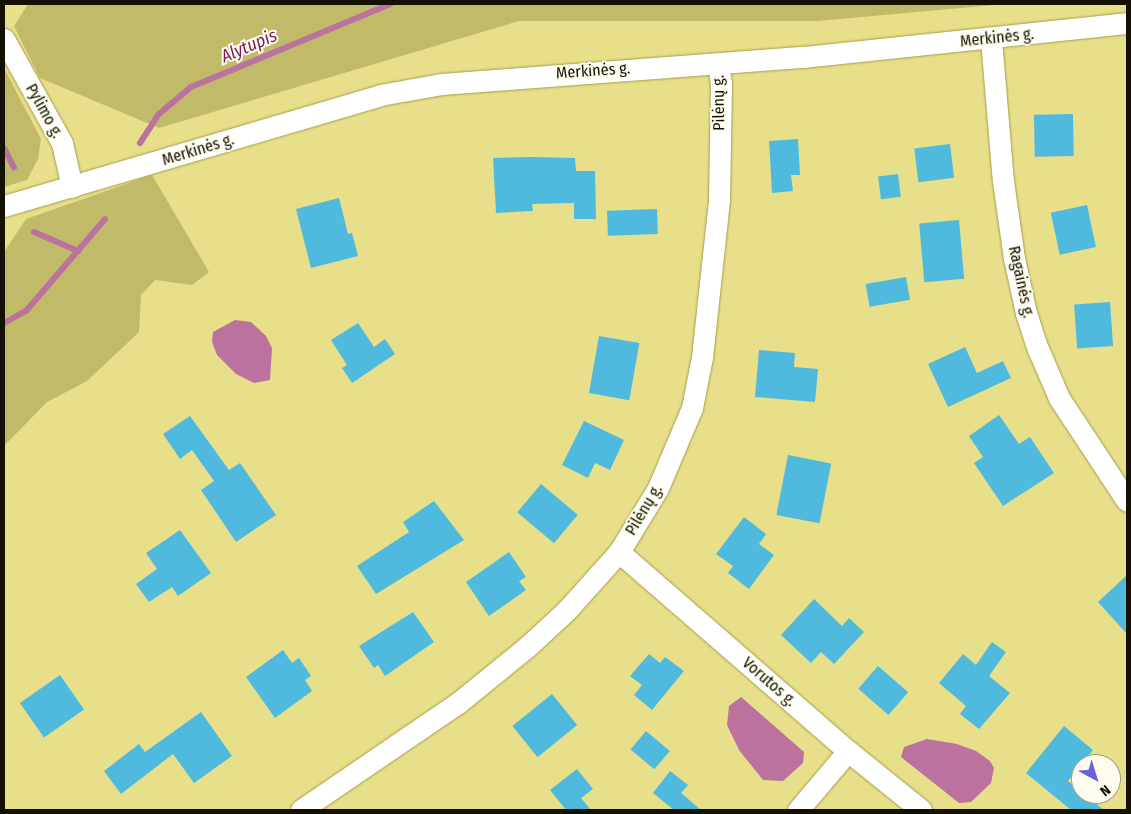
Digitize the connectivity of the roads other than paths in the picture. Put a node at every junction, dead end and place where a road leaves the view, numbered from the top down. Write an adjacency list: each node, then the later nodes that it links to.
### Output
1 (1127, 23): 3 (street, Merkinės g.)
2 (4, 39): 5 (street, Pylimo g.)
3 (991, 39): 4 (street, Merkinės g.); 7 (street, Ragainės g.)
4 (718, 62): 5 (street, Merkinės g.); 8 (street, Pilėnų g.)
5 (72, 187): 6 (street, Merkinės g.)
6 (4, 206)
7 (1127, 501)
8 (619, 552): 9 (street, Vorutos g.); 10 (street, Pilėnų g.)
9 (848, 751): 11 (street); 12 (street, Vorutos g.)
10 (300, 810)
11 (798, 810)
12 (921, 810)

